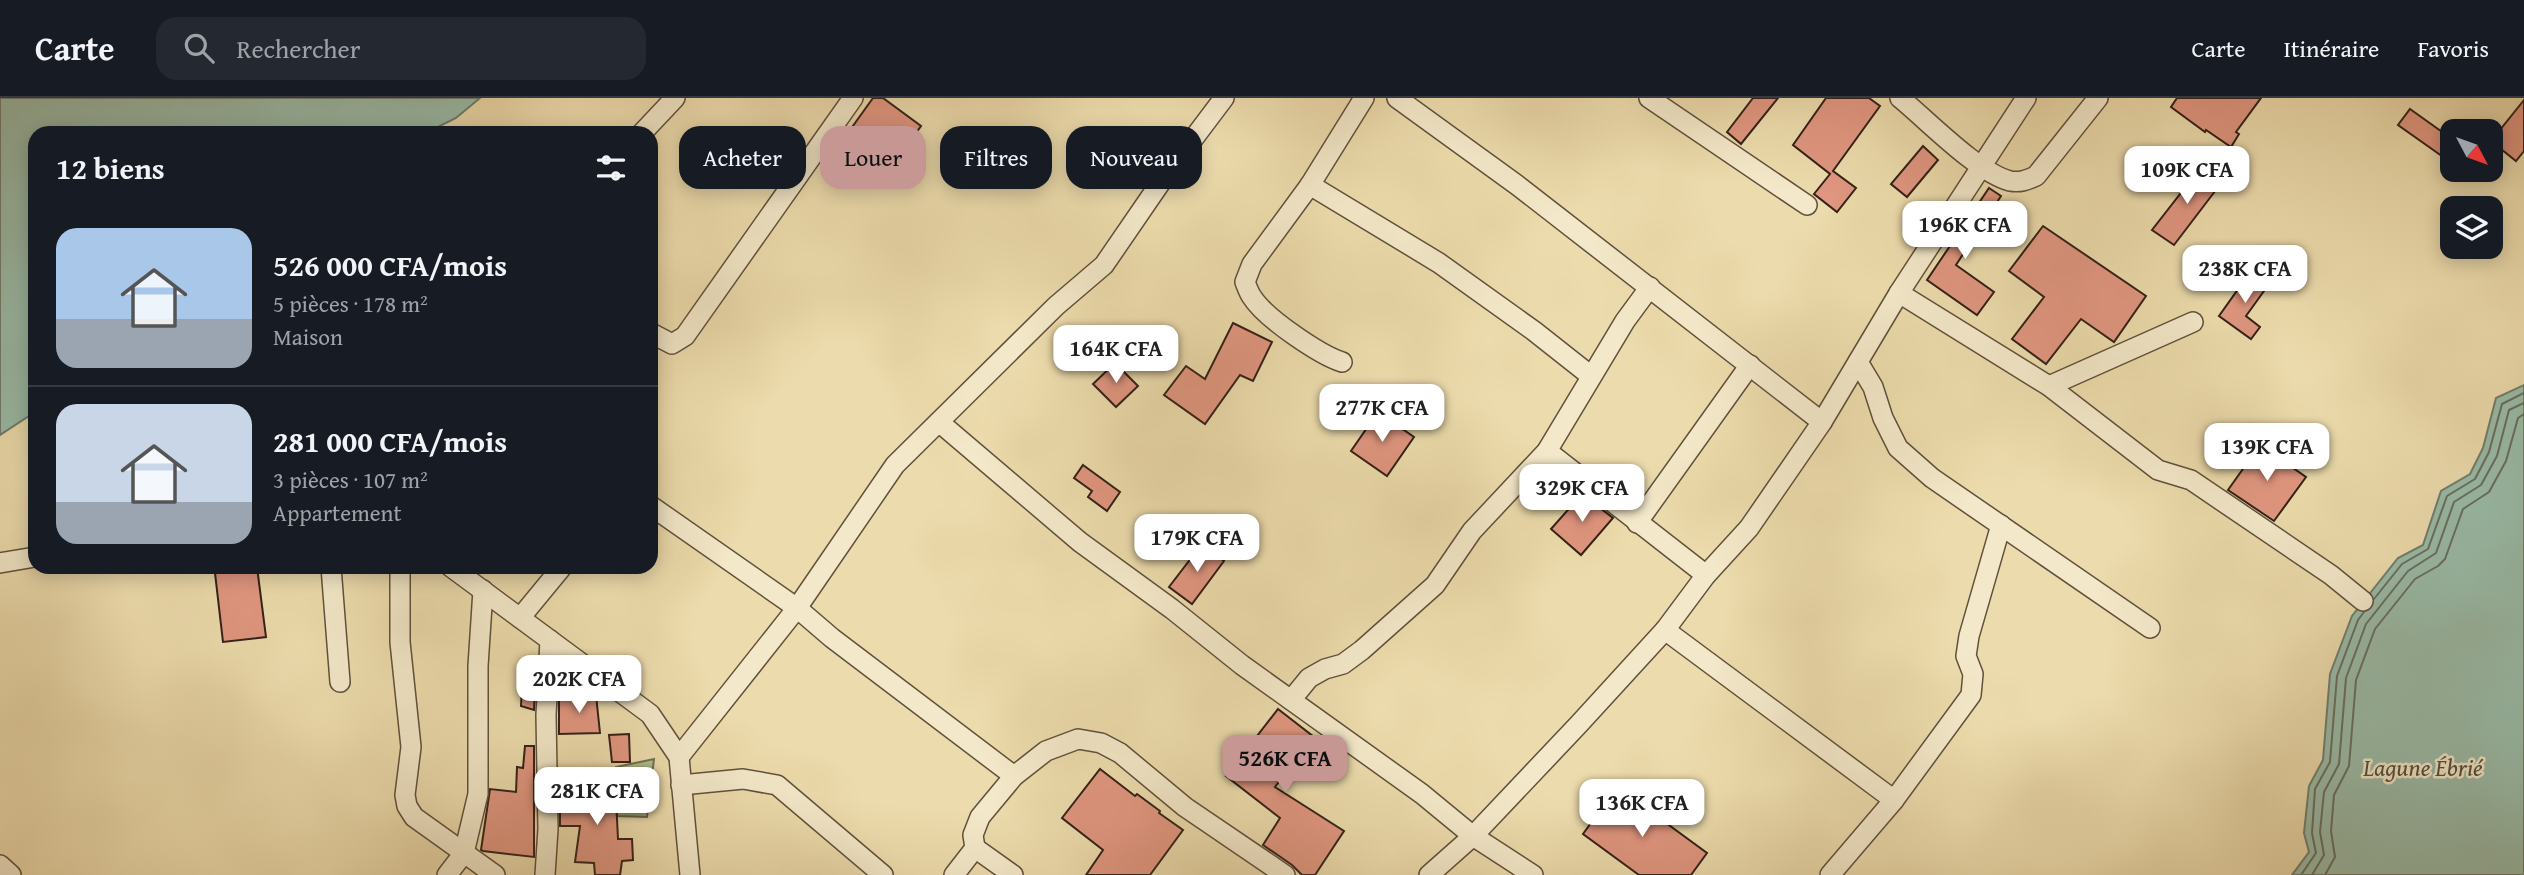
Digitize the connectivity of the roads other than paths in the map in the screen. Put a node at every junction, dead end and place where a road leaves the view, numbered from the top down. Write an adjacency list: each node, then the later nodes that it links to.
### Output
1 (675, 98): 10 (street)
2 (853, 98): 17 (street)
3 (1224, 98): 23 (street)
4 (1364, 98): 12 (street)
5 (1397, 98): 14 (street)
6 (1649, 98): 13 (street)
7 (1900, 98): 11 (street)
8 (2026, 98): 11 (street)
9 (2098, 98): 11 (street)
10 (649, 126)
11 (1980, 166): 15 (street)
12 (1310, 185): 18 (street); 21 (street)
13 (1807, 205)
14 (1650, 287): 20 (street); 21 (street)
15 (1899, 293): 19 (street); 22 (street)
16 (2193, 322): 22 (street)
17 (658, 336)
18 (1342, 362)
19 (1858, 362): 24 (street); 28 (street)
20 (1751, 365): 24 (street); 27 (street)
21 (1591, 376): 25 (street)
22 (2049, 386): 37 (street)
23 (939, 422): 38 (street); 44 (street)
24 (1822, 422): 35 (street)
25 (1547, 451): 27 (street); 44 (street)
26 (658, 511): 38 (street)
27 (1637, 523): 35 (street)
28 (2001, 524): 40 (street); 48 (street)
29 (28, 559): 30 (street)
30 (0, 563)
31 (332, 574): 43 (street)
32 (400, 574): 51 (street)
33 (461, 574): 36 (street)
34 (556, 574): 39 (street)
35 (1706, 575): 41 (street)
36 (483, 590): 39 (street); 51 (street)
37 (2364, 601)
38 (797, 608): 45 (street); 46 (street)
39 (520, 618): 42 (street)
40 (2150, 628)
41 (1665, 630): 48 (street); 49 (street)
42 (550, 640): 45 (street); 56 (street)
43 (340, 682)
44 (1291, 700): 49 (street)
45 (679, 757): 47 (street)
46 (1014, 776): 50 (street); 61 (street)
47 (681, 785): 57 (street); 58 (street)
48 (1894, 800): 64 (street)
49 (1473, 836): 62 (street); 63 (street)
50 (975, 848): 59 (street); 60 (street)
51 (464, 853): 54 (street); 55 (street)
52 (0, 865): 53 (street)
53 (11, 875)
54 (447, 875)
55 (495, 875)
56 (545, 875)
57 (690, 875)
58 (883, 875)
59 (954, 875)
60 (1013, 875)
61 (1285, 875)
62 (1429, 875)
63 (1533, 875)
64 (1830, 875)

